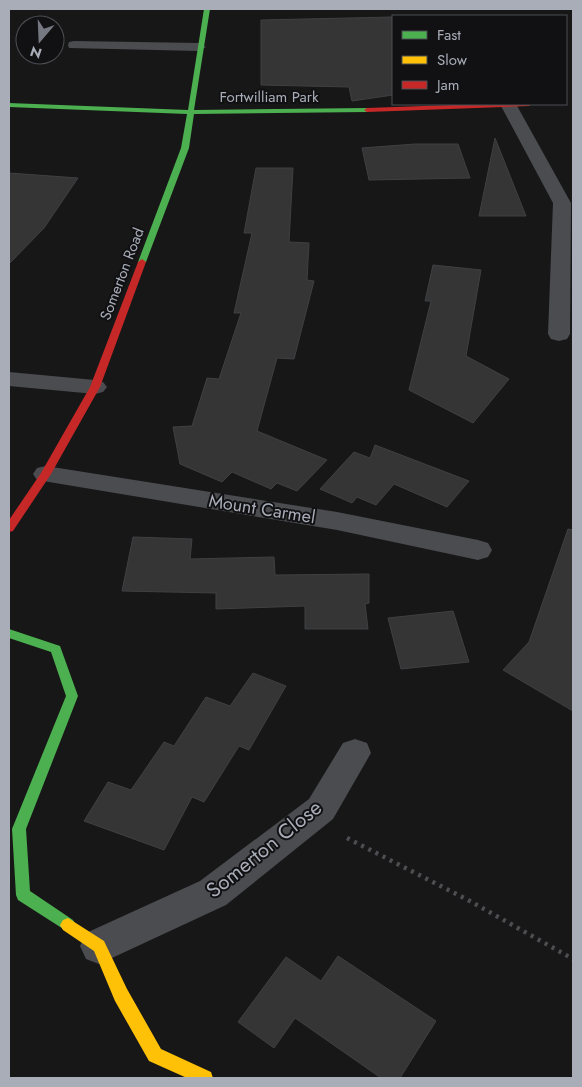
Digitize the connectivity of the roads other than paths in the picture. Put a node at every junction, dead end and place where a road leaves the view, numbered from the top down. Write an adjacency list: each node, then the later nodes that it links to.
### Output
1 (207, 9): 3 (street, Somerton Road)
2 (74, 45): 3 (lane)
3 (199, 47): 7 (street, Somerton Road)
4 (9, 105): 7 (street, Fortwilliam Park)
5 (519, 105): 6 (street, Fortwilliam Park)
6 (509, 106): 7 (street, Fortwilliam Park); 8 (street)
7 (192, 112): 10 (street, Somerton Road)
8 (558, 334)
9 (9, 379): 10 (street)
10 (95, 387): 11 (street, Somerton Road)
11 (46, 474): 12 (street, Somerton Road); 13 (street, Mount Carmel)
12 (9, 528)
13 (478, 550)
14 (9, 634): 16 (street)
15 (355, 753): 16 (street, Somerton Close)
16 (99, 946): 17 (street)
17 (205, 1078)

